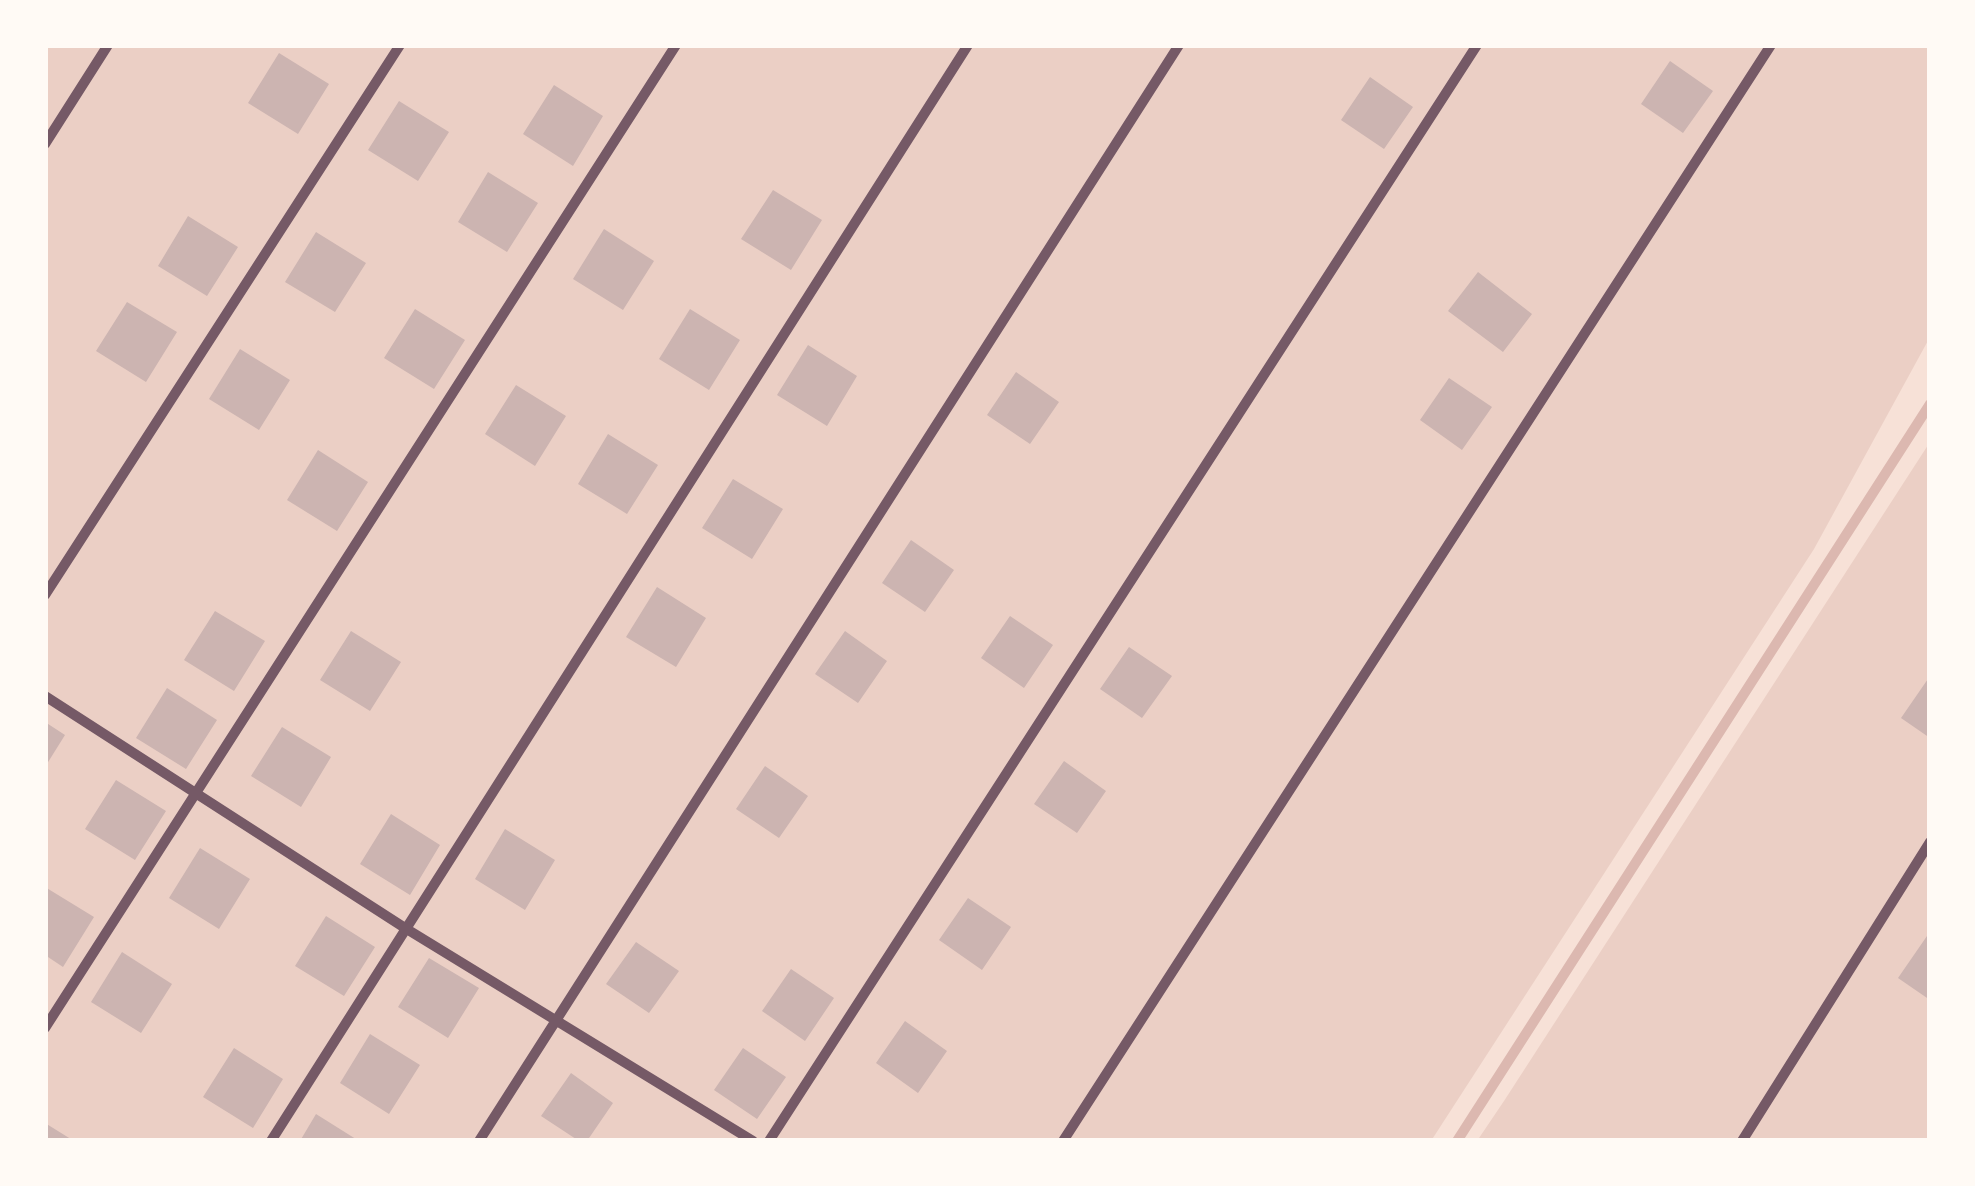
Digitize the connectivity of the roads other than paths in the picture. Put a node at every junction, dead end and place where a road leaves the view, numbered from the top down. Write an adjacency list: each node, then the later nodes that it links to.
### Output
1 (108, 45): 8 (street)
2 (400, 45): 9 (street)
3 (676, 45): 11 (street)
4 (968, 45): 13 (street)
5 (1179, 45): 14 (street)
6 (1477, 45): 19 (street)
7 (1771, 45): 20 (street)
8 (45, 144)
9 (45, 595)
10 (45, 696): 11 (street)
11 (194, 793): 13 (street); 15 (street)
12 (1930, 842): 21 (street)
13 (405, 928): 14 (street); 16 (street)
14 (556, 1019): 17 (street); 18 (street)
15 (45, 1028)
16 (271, 1141)
17 (479, 1141)
18 (753, 1141)
19 (769, 1141)
20 (1062, 1141)
21 (1742, 1141)

